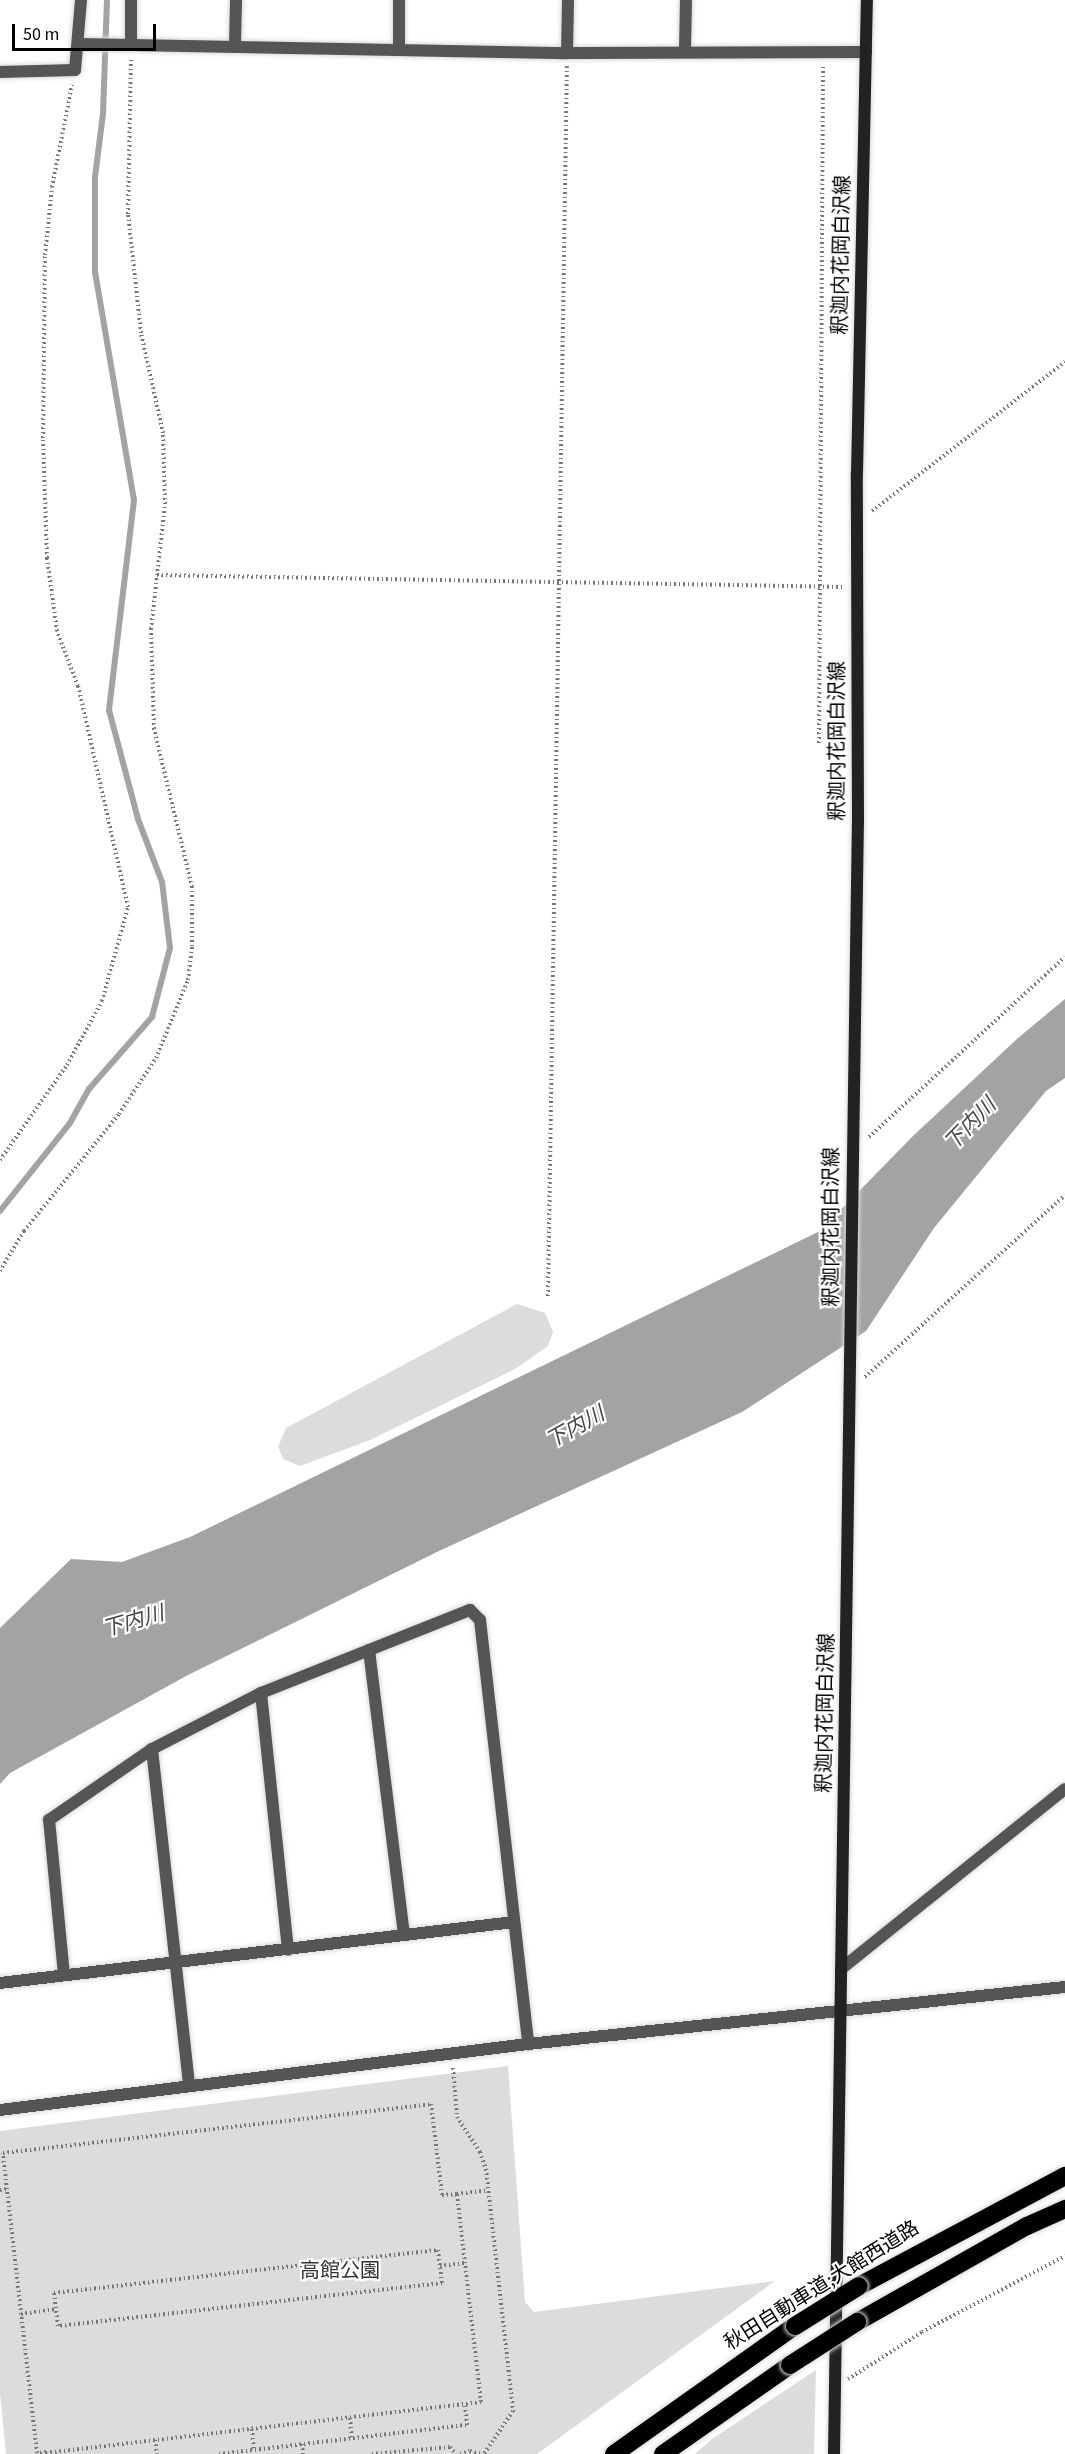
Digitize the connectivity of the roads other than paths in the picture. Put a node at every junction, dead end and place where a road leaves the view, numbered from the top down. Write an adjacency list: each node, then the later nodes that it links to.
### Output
1 (81, 0): 9 (street)
2 (131, 0): 8 (street)
3 (236, 0): 10 (street)
4 (399, 0): 11 (street)
5 (568, 0): 14 (street)
6 (686, 0): 12 (street)
7 (867, 0): 13 (main road, 釈迦内花岡白沢線)
8 (126, 43): 9 (street); 10 (street)
9 (79, 44): 15 (street)
10 (235, 45): 11 (street)
11 (399, 48): 14 (street)
12 (685, 51): 13 (street); 14 (street)
13 (866, 52): 24 (main road, 釈迦内花岡白沢線)
14 (567, 53)
15 (0, 72)
16 (369, 1650): 17 (street); 20 (street); 21 (street)
17 (261, 1693): 18 (street); 22 (street)
18 (152, 1749): 23 (street); 25 (street)
19 (1065, 1789): 24 (street)
20 (514, 1922): 21 (street); 29 (street)
21 (404, 1934): 22 (street)
22 (288, 1950): 23 (street)
23 (177, 1964): 25 (street); 30 (street)
24 (842, 1969): 28 (main road, 釈迦内花岡白沢線)
25 (64, 1975): 26 (street)
26 (0, 1983)
27 (1065, 1987): 28 (street)
28 (840, 2011): 29 (street); 36 (main road, 釈迦内花岡白沢線)
29 (528, 2044): 30 (street)
30 (189, 2084): 31 (street)
31 (0, 2110)
32 (1065, 2176): 34 (highway, 秋田自動車道;大館西道路, bridge)
33 (1065, 2209): 35 (highway, bridge)
34 (614, 2454)
35 (663, 2454)
36 (834, 2454)

